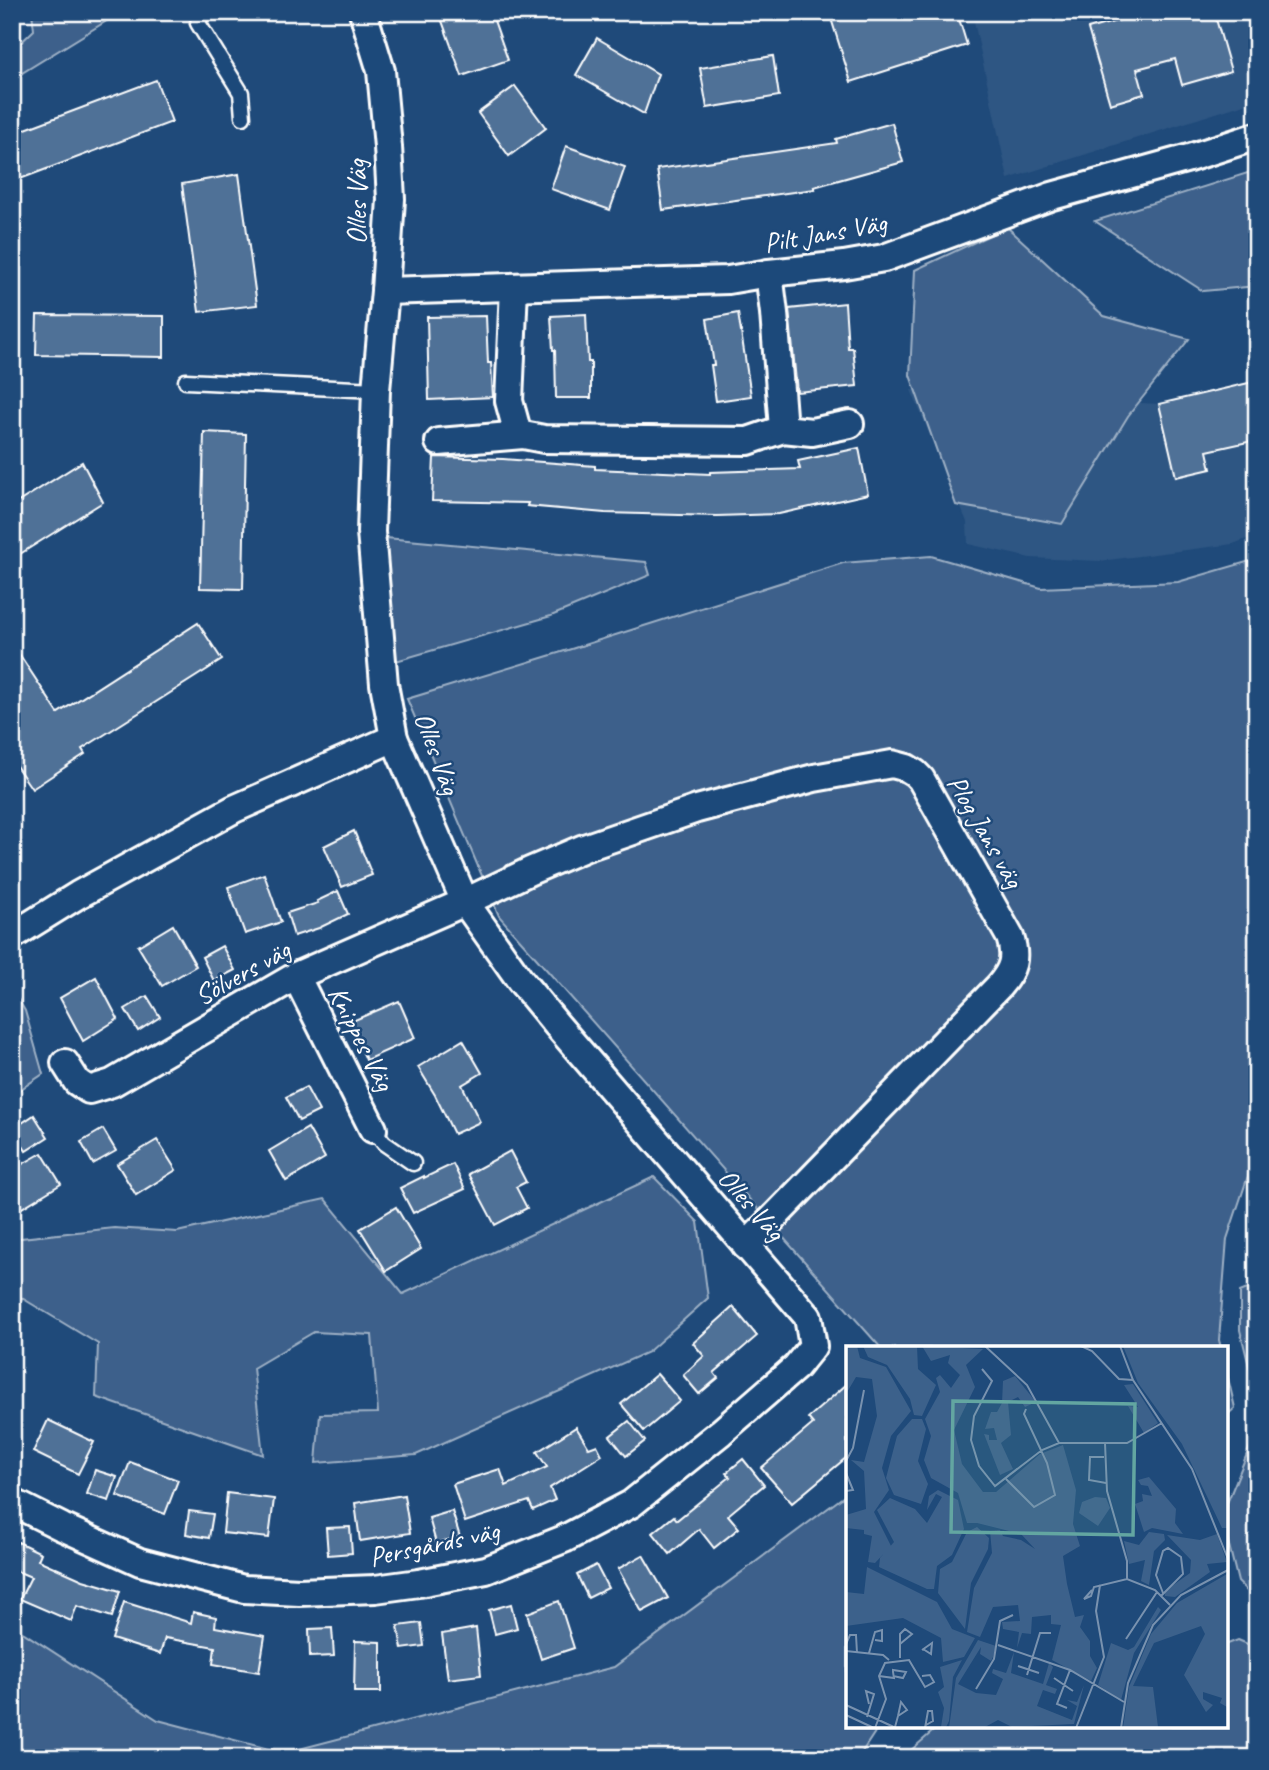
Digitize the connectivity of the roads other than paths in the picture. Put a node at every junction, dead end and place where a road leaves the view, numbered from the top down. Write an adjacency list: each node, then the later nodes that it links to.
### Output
1 (202, 12): 3 (lane)
2 (363, 12): 7 (street, Olles Väg)
3 (243, 117)
4 (1257, 136): 5 (street, Pilt Jans Väg)
5 (769, 273): 6 (street, Pilt Jans Väg); 11 (street)
6 (514, 287): 7 (street, Pilt Jans Väg); 12 (street)
7 (385, 291): 9 (street, Olles Väg)
8 (186, 381): 9 (lane)
9 (376, 390): 14 (street, Olles Väg)
10 (850, 424): 11 (street)
11 (783, 429): 12 (street)
12 (523, 435): 13 (street)
13 (439, 442)
14 (394, 738): 15 (street, Olles Väg); 16 (street)
15 (464, 902): 17 (street, Sölvers väg); 21 (street, Olles Väg); 21 (street, Plog Jans väg)
16 (12, 936)
17 (296, 976): 18 (street, Sölvers väg); 19 (street, Knippes Väg)
18 (65, 1063)
19 (373, 1129): 20 (lane)
20 (413, 1163)
21 (746, 1246): 22 (street, Olles Väg)
22 (813, 1346): 23 (street, Persgårds väg)
23 (12, 1502)

